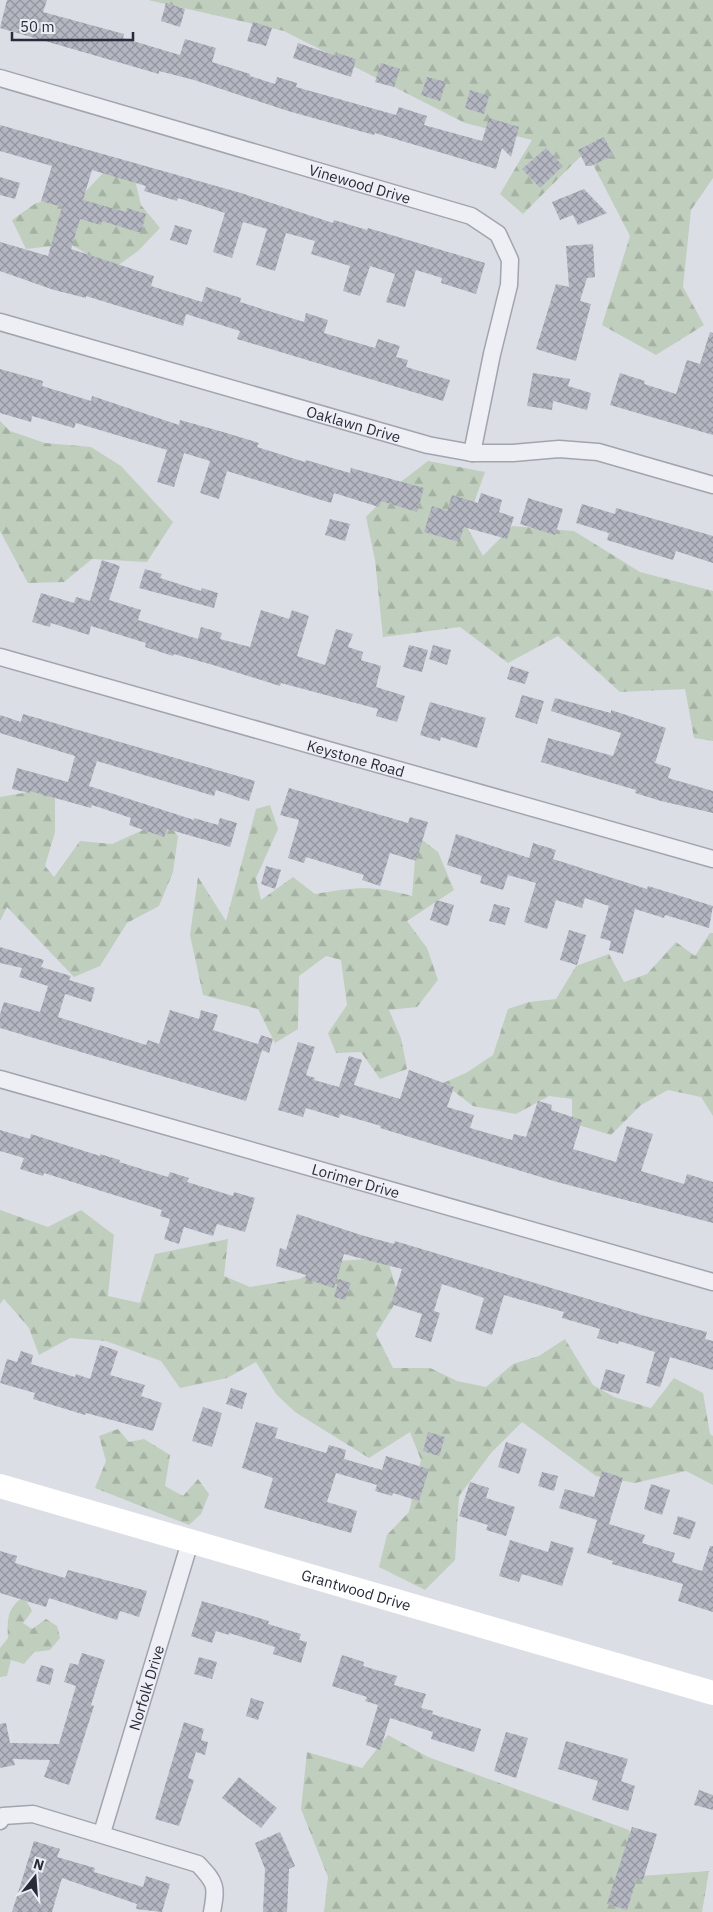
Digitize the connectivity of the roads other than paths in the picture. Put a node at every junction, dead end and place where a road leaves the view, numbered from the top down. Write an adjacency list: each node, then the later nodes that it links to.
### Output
1 (0, 78): 3 (street, Vinewood Drive)
2 (0, 322): 3 (street, Oaklawn Drive)
3 (472, 453): 4 (street, Oaklawn Drive)
4 (713, 485)
5 (0, 657): 6 (street, Keystone Road)
6 (713, 859)
7 (0, 1079): 8 (street, Lorimer Drive)
8 (713, 1282)
9 (0, 1486): 10 (street, Grantwood Drive)
10 (190, 1542): 11 (street, Grantwood Drive); 13 (street, Norfolk Drive)
11 (713, 1692)
12 (0, 1821): 13 (street)
13 (102, 1834): 14 (street)
14 (212, 1912)

